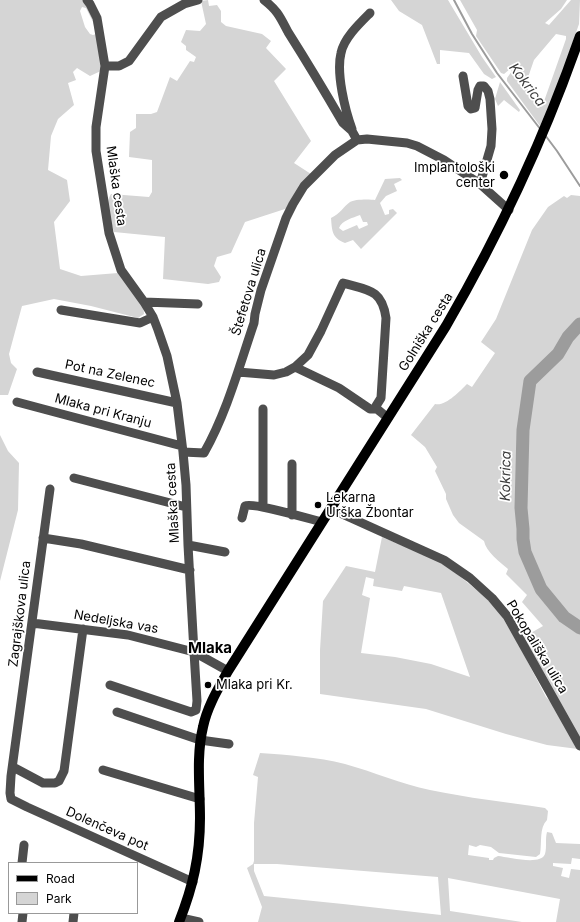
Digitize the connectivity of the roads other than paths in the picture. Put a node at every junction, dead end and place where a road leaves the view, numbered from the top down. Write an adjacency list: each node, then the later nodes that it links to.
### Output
1 (87, 0): 7 (street, Mlaška cesta)
2 (198, 0): 7 (street)
3 (264, 0): 9 (street)
4 (370, 13): 9 (street)
5 (580, 36): 6 (main road, Golniška cesta)
6 (578, 51): 12 (main road, Golniška cesta)
7 (105, 66): 13 (street, Mlaška cesta)
8 (463, 76): 11 (street)
9 (352, 131): 10 (street)
10 (357, 140): 11 (street); 19 (street, Štefetova ulica)
11 (480, 184): 12 (street)
12 (509, 210): 24 (main road, Golniška cesta)
13 (144, 302): 14 (street); 16 (street, Mlaška cesta)
14 (198, 304)
15 (61, 310): 16 (street)
16 (153, 317): 21 (street, Mlaška cesta)
17 (295, 367): 19 (street); 23 (street); 23 (street)
18 (37, 372): 21 (street, Pot na Zelenec)
19 (238, 372): 25 (street, Štefetova ulica)
20 (17, 402): 25 (street, Mlaka pri Kranju)
21 (177, 402): 25 (street, Mlaška cesta)
22 (263, 409): 30 (street)
23 (376, 410): 24 (street)
24 (388, 418): 31 (main road, Golniška cesta)
25 (183, 449): 29 (street, Mlaška cesta)
26 (292, 464): 32 (street)
27 (74, 478): 29 (street)
28 (50, 489): 35 (street, Zagrajškova ulica)
29 (186, 507): 36 (street, Mlaška cesta)
30 (263, 507): 32 (street); 33 (street)
31 (331, 509): 34 (main road, Golniška cesta); 47 (street, Pokopališka ulica)
32 (292, 515): 34 (street)
33 (242, 518)
34 (322, 522): 42 (main road, Golniška cesta)
35 (43, 538): 38 (street); 39 (street, Zagrajškova ulica)
36 (188, 545): 37 (street); 38 (street, Mlaška cesta)
37 (225, 552)
38 (190, 570): 41 (street, Mlaška cesta)
39 (32, 622): 40 (street, Nedeljska vas); 48 (street, Zagrajškova ulica)
40 (83, 629): 41 (street, Nedeljska vas); 48 (street)
41 (194, 652): 42 (street); 43 (street)
42 (228, 671): 45 (main road, Golniška cesta)
43 (110, 685)
44 (117, 712): 45 (street)
45 (200, 740): 46 (street); 51 (main road, Golniška cesta)
46 (229, 744)
47 (580, 746)
48 (13, 767): 50 (street, Zagrajškova ulica)
49 (103, 770): 51 (street)
50 (11, 799): 54 (street, Dolenčeva pot)
51 (200, 799): 54 (main road, Golniška cesta)
52 (24, 845): 53 (street)
53 (22, 862)
54 (193, 882): 55 (main road, Golniška cesta)
55 (180, 920): 56 (street, Golniška cesta)
56 (199, 922)

